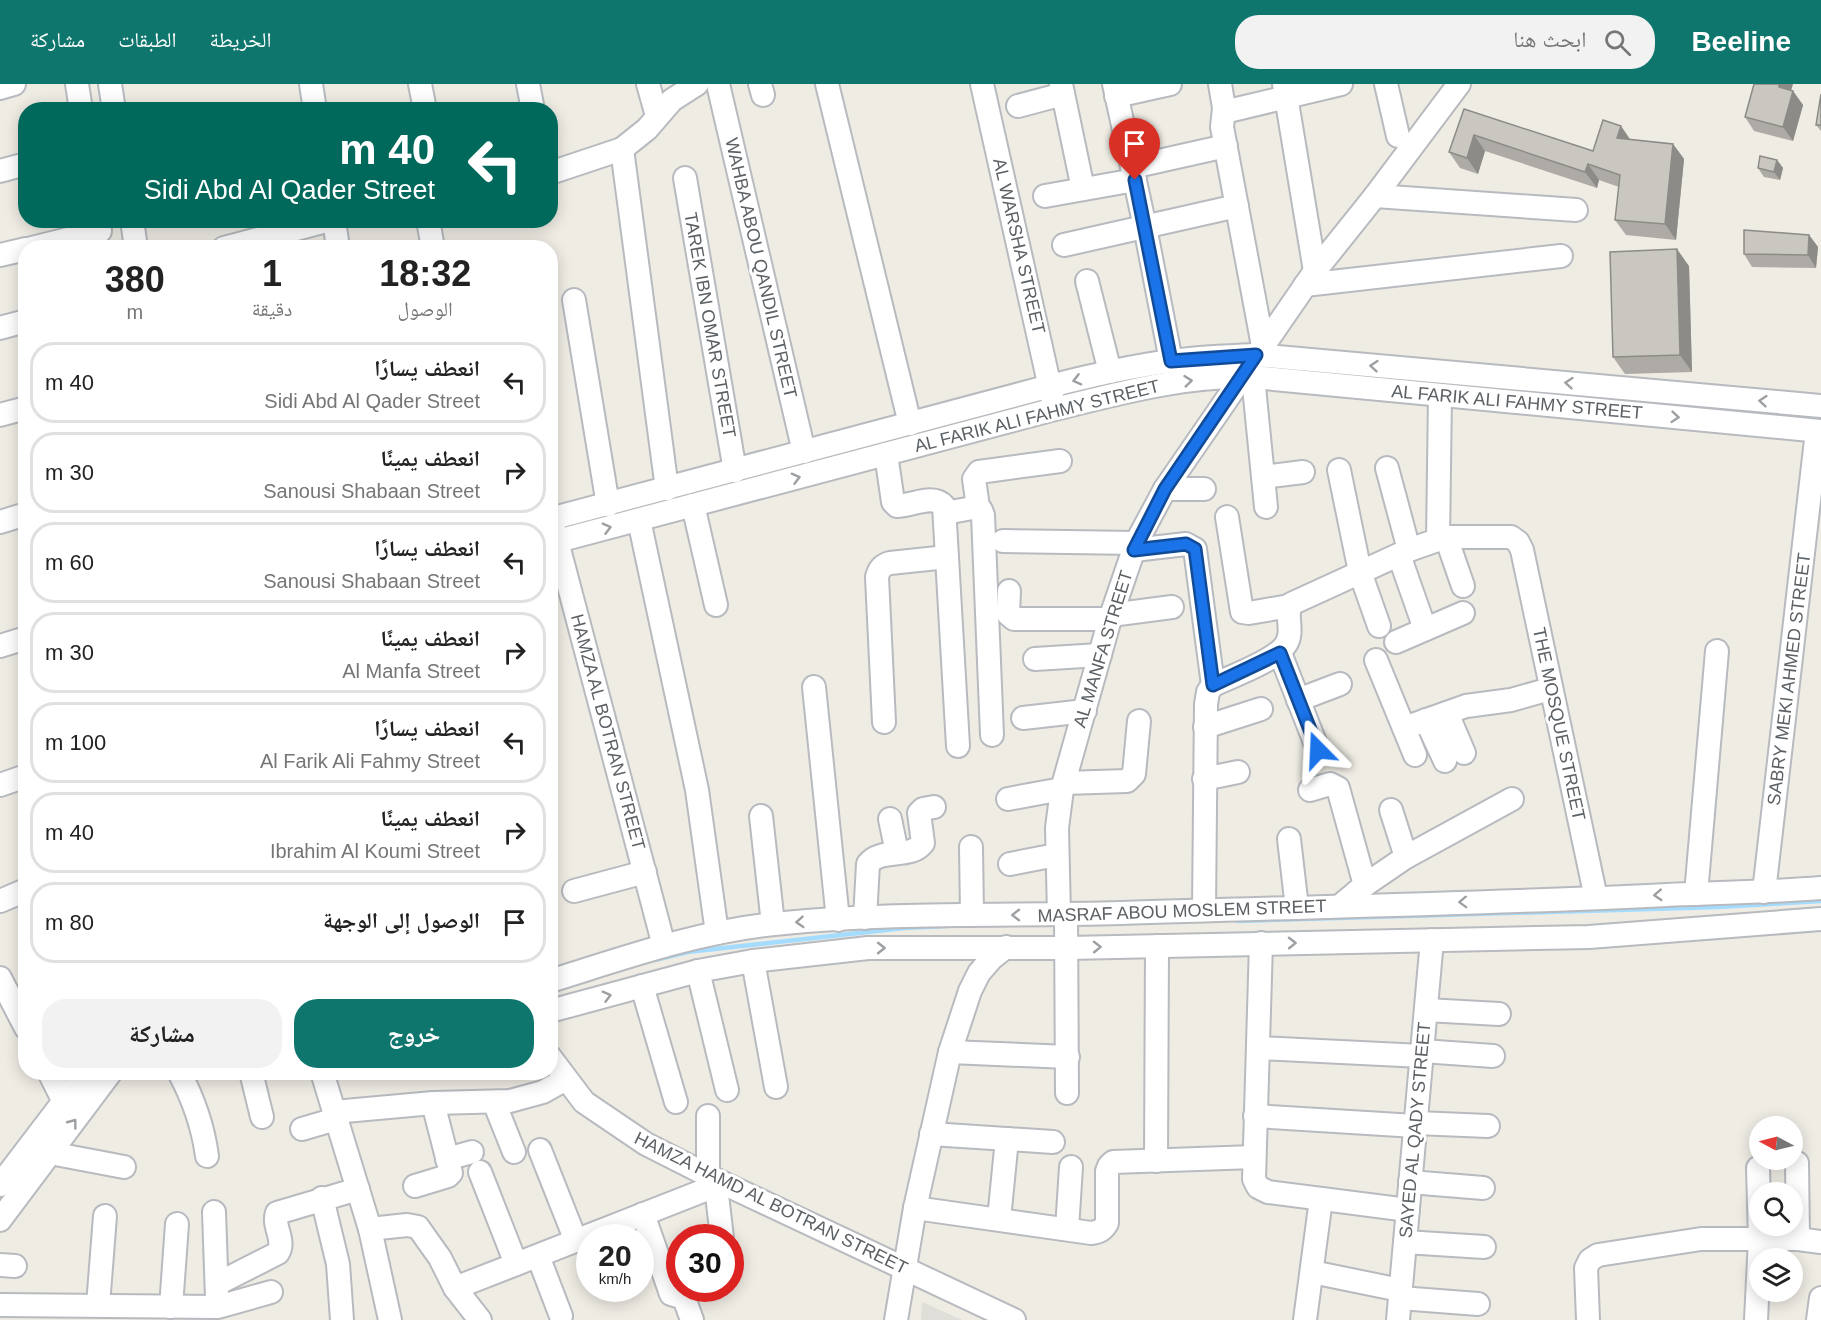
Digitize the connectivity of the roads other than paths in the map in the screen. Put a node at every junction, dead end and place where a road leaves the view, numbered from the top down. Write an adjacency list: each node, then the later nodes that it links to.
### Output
1 (14, 84): 17 (street)
2 (77, 84): 21 (street)
3 (110, 84): 22 (street)
4 (311, 84): 23 (street)
5 (420, 84): 24 (street)
6 (528, 84): 25 (street)
7 (648, 84): 28 (street)
8 (697, 84): 28 (street)
9 (718, 84): 68 (street, WAHBA ABOU QANDIL STREET)
10 (827, 84): 65 (street, AL FARIK ALI FAHMY STREET)
11 (982, 84): 59 (street, AL WARSHA STREET)
12 (1170, 84): 19 (street)
13 (1220, 84): 27 (street)
14 (1341, 84): 20 (street)
15 (1386, 84): 29 (street)
16 (1459, 84): 39 (street, AL MANFA STREET)
17 (0, 88)
18 (1062, 89): 26 (street); 37 (street)
19 (1115, 90): 35 (street)
20 (1285, 91): 27 (street); 51 (street)
21 (80, 102)
22 (113, 102)
23 (314, 102)
24 (423, 102)
25 (531, 102)
26 (1018, 106)
27 (1224, 112): 30 (street)
28 (657, 116): 31 (street)
29 (1398, 136)
30 (1226, 146): 35 (street); 40 (street)
31 (622, 149): 33 (street); 76 (street)
32 (18, 166): 34 (street)
33 (558, 170)
34 (0, 171)
35 (1133, 173): 37 (street); 42 (street)
36 (685, 178): 73 (street, TAREK IBN OMAR STREET)
37 (1083, 189): 38 (street)
38 (1045, 196)
39 (1375, 196): 41 (street); 51 (street, AL MANFA STREET)
40 (1237, 206): 42 (street); 57 (street)
41 (1576, 210)
42 (1145, 227): 47 (street); 56 (street)
43 (301, 228): 46 (street)
44 (100, 233): 45 (street)
45 (68, 240)
46 (255, 240)
47 (1065, 245)
48 (18, 251): 49 (street)
49 (0, 255)
50 (1561, 256): 51 (street)
51 (1310, 278): 57 (street, AL MANFA STREET)
52 (1087, 281): 58 (street)
53 (574, 300): 79 (street)
54 (18, 323): 55 (street)
55 (0, 328)
56 (1171, 361): 57 (street, AL FARIK ALI FAHMY STREET); 58 (street, AL FARIK ALI FAHMY STREET)
57 (1254, 364): 60 (street, AL FARIK ALI FAHMY STREET); 61 (street, AL FARIK ALI FAHMY STREET, one-way to 57); 62 (street, AL FARIK ALI FAHMY STREET, one-way to 57); 75 (street); 77 (street, AL MANFA STREET)
58 (1110, 372): 59 (street, AL FARIK ALI FAHMY STREET, one-way to 59)
59 (1050, 386): 62 (street, AL WARSHA STREET); 65 (street, AL FARIK ALI FAHMY STREET)
60 (1440, 395): 66 (street, AL FARIK ALI FAHMY STREET, one-way to 66); 89 (street)
61 (1821, 406)
62 (1055, 409): 69 (street, AL FARIK ALI FAHMY STREET)
63 (18, 410): 64 (street)
64 (0, 415)
65 (910, 424): 67 (street, AL FARIK ALI FAHMY STREET)
66 (1819, 431): 154 (street, SABRY MEKI AHMED STREET)
67 (879, 432): 68 (street, AL FARIK ALI FAHMY STREET); 69 (street)
68 (804, 452): 73 (street, AL FARIK ALI FAHMY STREET)
69 (885, 455): 80 (street, AL FARIK ALI FAHMY STREET, one-way to 69); 83 (street)
70 (1060, 460): 81 (street)
71 (1387, 468): 93 (street)
72 (1339, 470): 96 (street)
73 (735, 471): 76 (street, AL FARIK ALI FAHMY STREET)
74 (1303, 472): 75 (street)
75 (1263, 477): 82 (street)
76 (667, 489): 79 (street, AL FARIK ALI FAHMY STREET)
77 (1165, 489): 78 (street); 92 (street, AL MANFA STREET)
78 (1204, 489)
79 (608, 505): 85 (street, AL FARIK ALI FAHMY STREET)
80 (693, 505): 87 (street, AL FARIK ALI FAHMY STREET); 99 (street)
81 (978, 507): 83 (street); 127 (street)
82 (1266, 507)
83 (945, 513): 95 (street)
84 (18, 516): 88 (street)
85 (558, 517)
86 (1227, 517): 100 (street)
87 (639, 520): 90 (street, AL FARIK ALI FAHMY STREET, one-way to 87); 168 (street)
88 (0, 522)
89 (1442, 538): 93 (street); 97 (street); 117 (street, THE MOSQUE STREET)
90 (558, 541)
91 (1003, 541): 92 (street)
92 (1135, 547): 103 (street, AL MANFA STREET); 115 (street)
93 (1404, 553): 96 (street); 105 (street)
94 (558, 557): 150 (street, HAMZA AL BOTRAN STREET)
95 (947, 557): 124 (street); 128 (street)
96 (1360, 572): 100 (street); 104 (street)
97 (1463, 586)
98 (1009, 591): 103 (street)
99 (716, 605)
100 (1289, 606): 110 (street)
101 (1172, 607): 103 (street)
102 (1463, 613): 105 (street)
103 (1111, 617): 111 (street, AL MANFA STREET)
104 (1379, 626)
105 (1425, 629): 107 (street)
106 (18, 640): 108 (street)
107 (1396, 642)
108 (0, 646)
109 (1717, 651): 156 (street)
110 (1280, 653): 115 (street); 118 (street)
111 (1100, 655): 112 (street); 120 (street, AL MANFA STREET)
112 (1035, 659)
113 (1376, 660): 126 (street)
114 (1340, 684): 118 (street)
115 (1213, 685): 125 (street)
116 (814, 687): 166 (street)
117 (1550, 689): 121 (street); 157 (street, THE MOSQUE STREET)
118 (1298, 700): 129 (street)
119 (1261, 709): 125 (street)
120 (1085, 711): 122 (street); 136 (street, AL MANFA STREET)
121 (1436, 716): 126 (street); 131 (street)
122 (1023, 718)
123 (1139, 721): 136 (street)
124 (884, 722)
125 (1205, 727): 134 (street)
126 (1404, 728): 130 (street)
127 (992, 735)
128 (958, 746)
129 (1318, 750)
130 (1415, 755)
131 (1455, 757)
132 (1238, 772): 134 (street)
133 (18, 779): 135 (street)
134 (1204, 779): 161 (street)
135 (0, 785)
136 (1063, 786): 139 (street); 147 (street, AL MANFA STREET)
137 (1310, 790): 151 (street)
138 (1512, 799): 148 (street)
139 (1008, 800)
140 (934, 807): 146 (street)
141 (1391, 810): 148 (street)
142 (761, 816): 167 (street)
143 (890, 819): 146 (street)
144 (1288, 839): 160 (street)
145 (971, 848): 162 (street)
146 (897, 853): 164 (street)
147 (1056, 855): 149 (street); 163 (street, AL MANFA STREET)
148 (1406, 857): 151 (street)
149 (1010, 864)
150 (645, 872): 153 (street); 171 (street, HAMZA AL BOTRAN STREET)
151 (1365, 885): 159 (street)
152 (1821, 888): 154 (street, MASRAF ABOU MOSLEM STREET)
153 (574, 891)
154 (1764, 892): 156 (street, MASRAF ABOU MOSLEM STREET)
155 (18, 894): 158 (street)
156 (1696, 894): 157 (street, MASRAF ABOU MOSLEM STREET, one-way to 157)
157 (1596, 898): 159 (street, MASRAF ABOU MOSLEM STREET, one-way to 159)
158 (0, 902)
159 (1340, 906): 160 (street, MASRAF ABOU MOSLEM STREET)
160 (1298, 908): 161 (street, MASRAF ABOU MOSLEM STREET)
161 (1204, 910): 163 (street, MASRAF ABOU MOSLEM STREET)
162 (975, 915): 163 (street, MASRAF ABOU MOSLEM STREET, one-way to 162); 164 (street, MASRAF ABOU MOSLEM STREET); 174 (street)
163 (1062, 915): 175 (street, AL MANFA STREET)
164 (865, 918): 166 (street, MASRAF ABOU MOSLEM STREET)
165 (1821, 919): 169 (street, MASRAF ABOU MOSLEM STREET)
166 (838, 920): 167 (street, MASRAF ABOU MOSLEM STREET, one-way to 167)
167 (772, 924): 168 (street, MASRAF ABOU MOSLEM STREET)
168 (717, 933): 171 (street, MASRAF ABOU MOSLEM STREET)
169 (1432, 940): 170 (street, MASRAF ABOU MOSLEM STREET, one-way to 169); 182 (street, SAYED AL QADY STREET)
170 (1261, 944): 172 (street, MASRAF ABOU MOSLEM STREET); 185 (street)
171 (664, 946): 178 (street, MASRAF ABOU MOSLEM STREET)
172 (1157, 946): 175 (street, MASRAF ABOU MOSLEM STREET, one-way to 172); 221 (street)
173 (1006, 947): 174 (street, MASRAF ABOU MOSLEM STREET); 175 (street, MASRAF ABOU MOSLEM STREET); 186 (street)
174 (978, 948): 176 (street, MASRAF ABOU MOSLEM STREET, one-way to 174)
175 (1068, 948): 189 (street, AL MANFA STREET)
176 (753, 961): 177 (street, MASRAF ABOU MOSLEM STREET); 198 (street)
177 (698, 971): 180 (street, MASRAF ABOU MOSLEM STREET); 199 (street)
178 (558, 979)
179 (1, 986): 184 (street)
180 (642, 986): 181 (street, MASRAF ABOU MOSLEM STREET, one-way to 180); 203 (street)
181 (558, 1009)
182 (1426, 1010): 183 (street); 187 (street, SAYED AL QADY STREET)
183 (1499, 1014)
184 (18, 1015)
185 (1257, 1048): 187 (street); 207 (street)
186 (950, 1052): 189 (street); 212 (street)
187 (1422, 1054): 188 (street); 209 (street, SAYED AL QADY STREET)
188 (1494, 1056)
189 (1068, 1057): 200 (street, AL MANFA STREET)
190 (558, 1068): 191 (street, HAMZA HAMD AL BOTRAN STREET)
191 (566, 1079): 202 (street); 226 (street, HAMZA HAMD AL BOTRAN STREET)
192 (53, 1080): 201 (street)
193 (80, 1080): 201 (street)
194 (105, 1080): 217 (street, one-way to 194)
195 (184, 1080): 218 (street)
196 (253, 1080): 208 (street)
197 (324, 1080): 205 (street)
198 (776, 1087)
199 (727, 1090)
200 (1067, 1093)
201 (63, 1100): 228 (street)
202 (494, 1102): 204 (street); 216 (street)
203 (676, 1102)
204 (433, 1104): 205 (street); 220 (street)
205 (335, 1116): 211 (street); 231 (street)
206 (708, 1116): 226 (street)
207 (1255, 1116): 209 (street); 219 (street)
208 (262, 1117)
209 (1415, 1124): 210 (street); 227 (street, SAYED AL QADY STREET)
210 (1488, 1126)
211 (302, 1129)
212 (931, 1134): 213 (street); 234 (street)
213 (1007, 1139): 214 (street); 239 (street)
214 (1053, 1142)
215 (540, 1150): 248 (street)
216 (514, 1152)
217 (50, 1153): 222 (street); 240 (street)
218 (207, 1156)
219 (1254, 1157): 221 (street); 233 (street)
220 (447, 1159): 229 (street); 253 (street)
221 (1156, 1161): 245 (street)
222 (124, 1167)
223 (1071, 1167): 245 (street)
224 (1758, 1170): 246 (street)
225 (1797, 1170): 247 (street)
226 (716, 1182): 237 (street); 243 (street); 254 (street, HAMZA HAMD AL BOTRAN STREET)
227 (1410, 1182): 230 (street); 235 (street, SAYED AL QADY STREET)
228 (0, 1185)
229 (415, 1186)
230 (1483, 1188)
231 (358, 1189): 232 (street); 244 (street)
232 (322, 1198): 256 (street); 268 (street)
233 (1322, 1199): 235 (street); 255 (street)
234 (915, 1208): 239 (street); 254 (street)
235 (1408, 1210): 249 (street, SAYED AL QADY STREET)
236 (214, 1212): 256 (street)
237 (643, 1215): 242 (street); 271 (street)
238 (105, 1216): 263 (street)
239 (999, 1219): 245 (street)
240 (0, 1220)
241 (177, 1224): 264 (street)
242 (620, 1224)
243 (720, 1224)
244 (370, 1229): 257 (street); 269 (street)
245 (1066, 1229)
246 (1760, 1239): 247 (street); 275 (street); 276 (street)
247 (1798, 1239): 250 (street)
248 (576, 1241): 252 (street)
249 (1405, 1242): 251 (street); 260 (street, SAYED AL QADY STREET)
250 (1821, 1242)
251 (1484, 1247)
252 (538, 1256): 253 (street); 267 (street)
253 (516, 1264): 257 (street)
254 (905, 1268): 272 (street); 273 (street, HAMZA HAMD AL BOTRAN STREET)
255 (1312, 1272): 260 (street); 274 (street)
256 (217, 1284): 266 (street)
257 (455, 1288): 270 (street)
258 (272, 1292): 266 (street)
259 (1821, 1298): 277 (street)
260 (1399, 1303): 261 (street)
261 (1478, 1304)
262 (0, 1305): 263 (street)
263 (98, 1305): 265 (street)
264 (171, 1306): 265 (street); 266 (street)
265 (148, 1313)
266 (218, 1313)
267 (561, 1316)
268 (342, 1320)
269 (390, 1320)
270 (480, 1320)
271 (692, 1320)
272 (896, 1320)
273 (1014, 1320)
274 (1305, 1320)
275 (1588, 1320)
276 (1756, 1320)
277 (1818, 1320)

